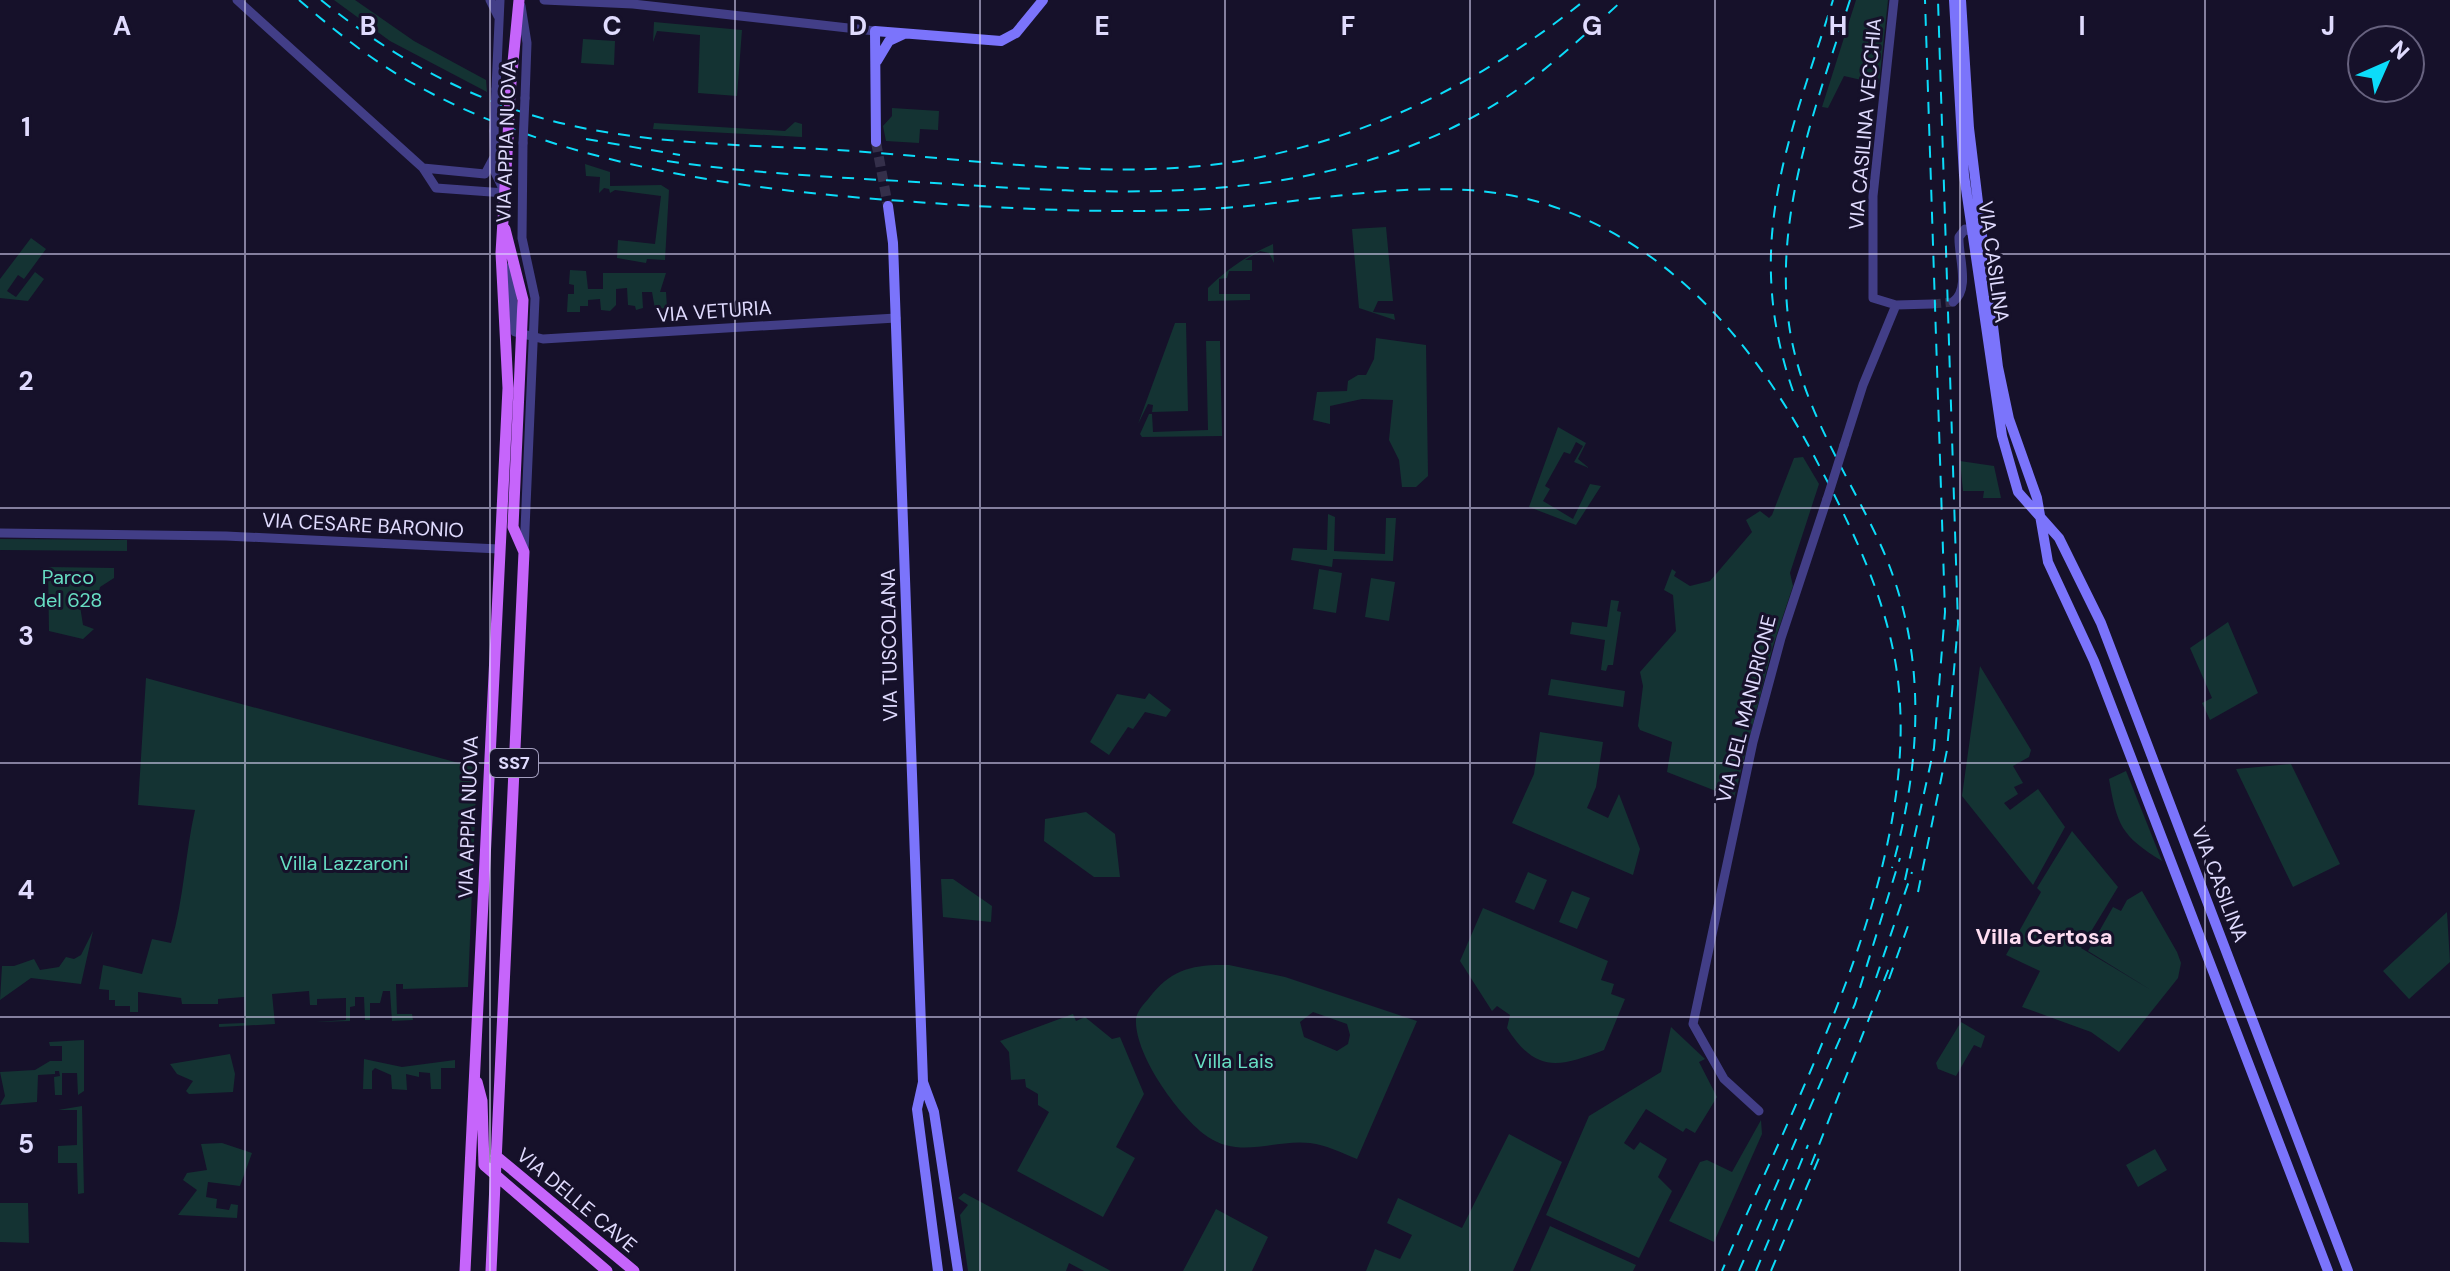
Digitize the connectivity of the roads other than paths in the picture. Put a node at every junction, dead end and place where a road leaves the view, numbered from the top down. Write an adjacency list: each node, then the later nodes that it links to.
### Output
1 (237, 0): 16 (street)
2 (490, 0): 10 (street)
3 (500, 0): 10 (street, VIA APPIA NUOVA)
4 (520, 0): 10 (street); 17 (main road, VIA APPIA NUOVA, bridge); 25 (street, VIA APPIA NUOVA, bridge)
5 (544, 0): 11 (street)
6 (1043, 0): 12 (main road)
7 (1894, 0): 23 (street, VIA CASILINA VECCHIA)
8 (1954, 0): 20 (main road, VIA CASILINA)
9 (1961, 0): 29 (main road, VIA CASILINA)
10 (500, 19): 15 (street, VIA APPIA NUOVA, bridge)
11 (875, 31): 12 (main road); 13 (main road)
12 (907, 33): 13 (main road)
13 (876, 63): 14 (main road)
14 (876, 142)
15 (493, 159): 16 (street); 17 (street, VIA APPIA NUOVA)
16 (423, 168): 17 (street)
17 (505, 193): 19 (main road, VIA APPIA NUOVA)
18 (888, 206): 24 (main road, VIA TUSCOLANA)
19 (505, 228): 25 (main road); 27 (main road, VIA APPIA NUOVA / SS7)
20 (1972, 232): 21 (street); 29 (main road, VIA CASILINA)
21 (1953, 302)
22 (1932, 304): 23 (street)
23 (1896, 305): 34 (street, VIA DEL MANDRIONE, bridge)
24 (896, 318): 25 (street, VIA VETURIA); 33 (main road, VIA TUSCOLANA)
25 (528, 337): 26 (main road); 28 (street)
26 (521, 355): 27 (street); 28 (main road)
27 (508, 364): 31 (main road, VIA APPIA NUOVA / SS7)
28 (527, 371): 35 (main road, SS7)
29 (2041, 518): 43 (main road, VIA CASILINA); 44 (main road, VIA CASILINA)
30 (0, 533): 31 (street, VIA CESARE BARONIO)
31 (499, 549): 32 (main road, VIA APPIA NUOVA / SS7)
32 (475, 1073): 36 (main road); 37 (main road, VIA APPIA NUOVA / SS7)
33 (923, 1082): 41 (main road, VIA TUSCOLANA); 42 (main road, VIA TUSCOLANA)
34 (1759, 1111)
35 (496, 1156): 36 (main road, SS7); 40 (main road, VIA DELLE CAVE)
36 (495, 1177): 38 (main road, SS7); 39 (main road, VIA DELLE CAVE)
37 (465, 1271)
38 (491, 1271)
39 (607, 1271)
40 (634, 1271)
41 (938, 1271)
42 (958, 1271)
43 (2328, 1271)
44 (2348, 1271)

